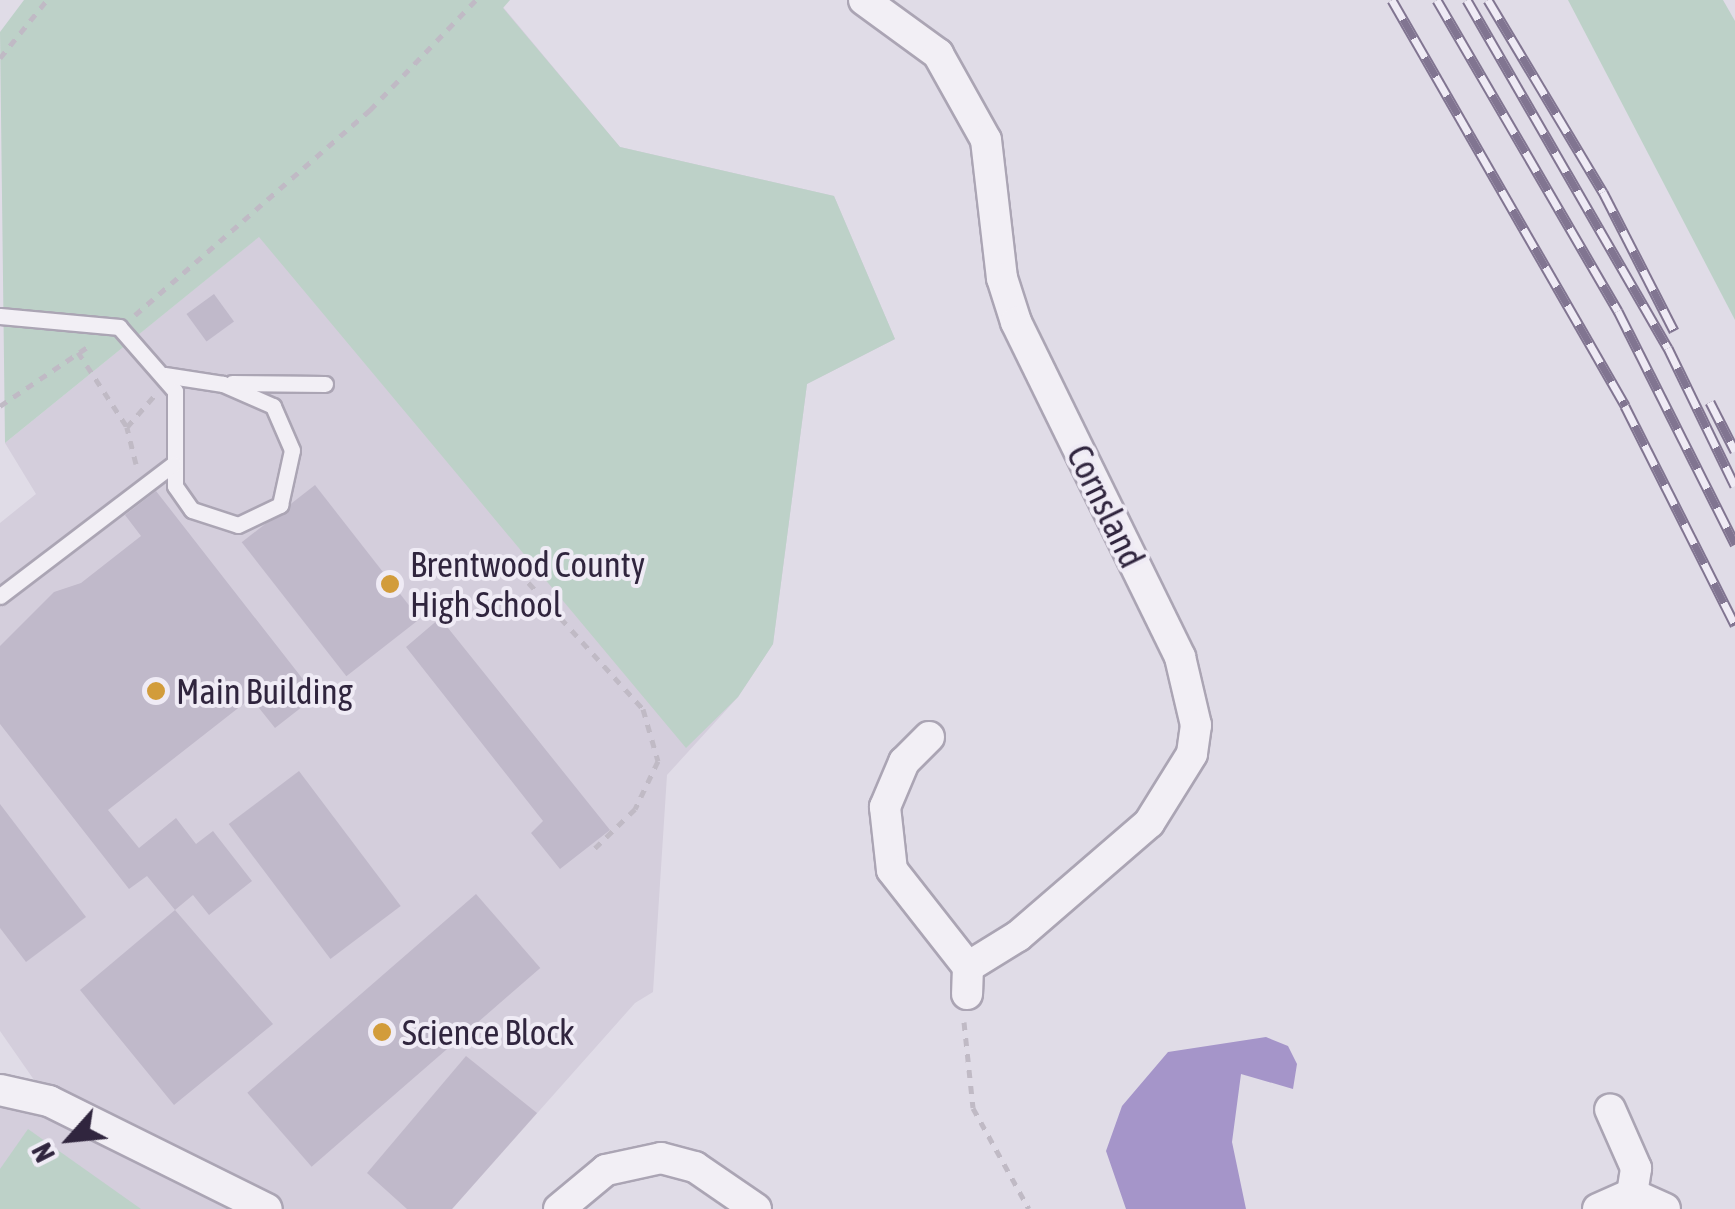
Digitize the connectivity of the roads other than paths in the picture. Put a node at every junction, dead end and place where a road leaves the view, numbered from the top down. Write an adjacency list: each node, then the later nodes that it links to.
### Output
1 (864, 0): 8 (street, Cornsland)
2 (0, 316): 3 (lane)
3 (166, 375): 4 (lane); 6 (lane)
4 (222, 384): 5 (lane); 6 (lane)
5 (325, 384)
6 (173, 464): 7 (lane)
7 (0, 596)
8 (929, 737)
9 (0, 1090): 12 (street)
10 (1610, 1110): 11 (street)
11 (1632, 1194): 15 (street); 16 (street)
12 (266, 1209)
13 (559, 1209): 14 (street)
14 (756, 1209)
15 (1598, 1209)
16 (1665, 1209)

